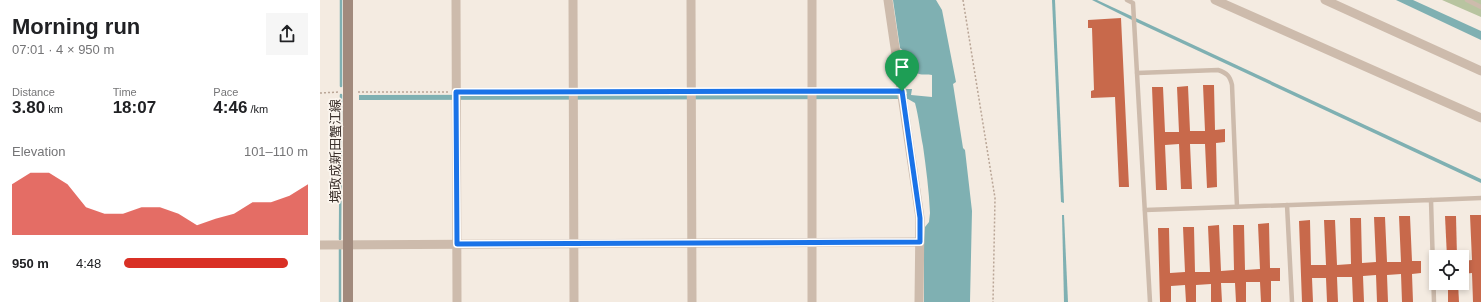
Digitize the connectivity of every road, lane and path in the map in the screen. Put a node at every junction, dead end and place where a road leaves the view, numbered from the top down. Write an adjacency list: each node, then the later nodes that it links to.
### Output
1 (348, 0): 16 (main road, 境政成新田蟹江線)
2 (456, 0): 20 (street)
3 (573, 0): 21 (street)
4 (691, 0): 17 (street)
5 (812, 0): 18 (street)
6 (888, 0): 19 (street)
7 (964, 0): 41 (path)
8 (1127, 0): 14 (lane)
9 (1215, 0): 22 (street)
10 (1325, 0): 13 (street)
11 (1467, 0): 12 (lane)
12 (1481, 7)
13 (1481, 70)
14 (1137, 73): 26 (lane); 27 (lane)
15 (320, 92): 16 (path)
16 (348, 92): 20 (path); 34 (main road, 境政成新田蟹江線)
17 (692, 95): 18 (path); 21 (path); 28 (street)
18 (812, 95): 19 (path); 29 (street)
19 (902, 95): 30 (street)
20 (456, 96): 21 (path); 32 (street)
21 (574, 96): 31 (street)
22 (1481, 118)
23 (1481, 198): 24 (lane)
24 (1431, 200): 25 (lane); 44 (lane)
25 (1287, 205): 26 (lane); 43 (lane)
26 (1237, 207): 27 (lane)
27 (1145, 210): 42 (lane)
28 (692, 242): 29 (street); 31 (street); 38 (street)
29 (812, 242): 30 (street); 39 (street)
30 (920, 242): 40 (street)
31 (575, 243): 32 (street); 37 (street)
32 (457, 244): 34 (street); 36 (street)
33 (320, 245): 34 (street)
34 (348, 245): 35 (main road, 境政成新田蟹江線)
35 (348, 302)
36 (457, 302)
37 (574, 302)
38 (692, 302)
39 (812, 302)
40 (919, 302)
41 (993, 302)
42 (1150, 302)
43 (1292, 302)
44 (1434, 302)

